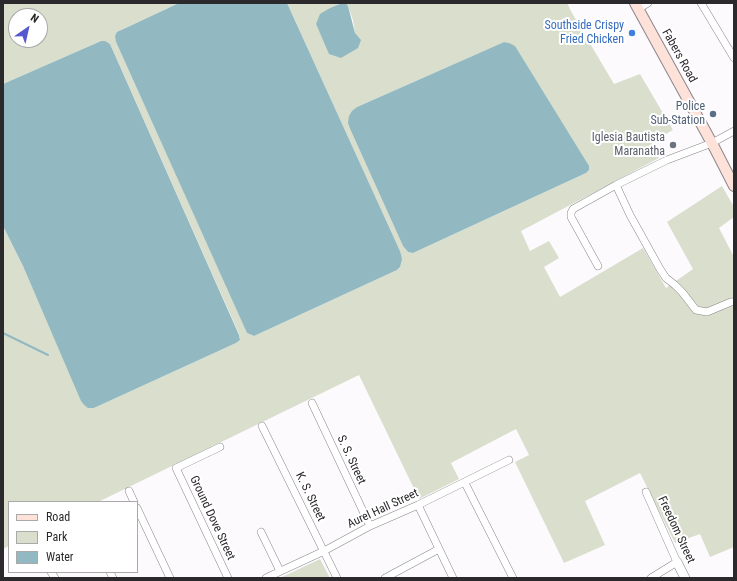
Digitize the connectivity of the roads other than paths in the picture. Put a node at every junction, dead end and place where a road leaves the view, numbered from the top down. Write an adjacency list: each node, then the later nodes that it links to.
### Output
1 (648, 3): 3 (street)
2 (701, 3): 4 (street)
3 (636, 6): 6 (main road, Fabers Road)
4 (734, 58)
5 (734, 132): 6 (street)
6 (712, 142): 7 (street); 8 (main road, Fabers Road)
7 (616, 185): 9 (street); 10 (street)
8 (734, 186)
9 (598, 266)
10 (731, 302)
11 (312, 403): 21 (street, S. S. Street)
12 (262, 426): 24 (street, K. S. Street)
13 (220, 447): 28 (street, Ground Dove Street)
14 (509, 460): 15 (street, Aurel Hall Street)
15 (465, 483): 19 (street, Aurel Hall Street); 33 (street)
16 (129, 491): 18 (street)
17 (646, 492): 25 (street, Freedom Street)
18 (134, 501)
19 (418, 505): 21 (street, Aurel Hall Street); 23 (street)
20 (138, 510): 27 (street)
21 (370, 526): 24 (street, Aurel Hall Street)
22 (260, 532): 26 (street)
23 (439, 549): 31 (street); 32 (street)
24 (324, 551): 26 (street, Aurel Hall Street); 30 (street, K. S. Street)
25 (677, 562): 34 (street); 35 (street, Freedom Street)
26 (280, 572): 29 (street, Aurel Hall Street)
27 (170, 578)
28 (228, 578)
29 (266, 578)
30 (337, 578)
31 (385, 578)
32 (453, 578)
33 (513, 578)
34 (651, 578)
35 (685, 578)

